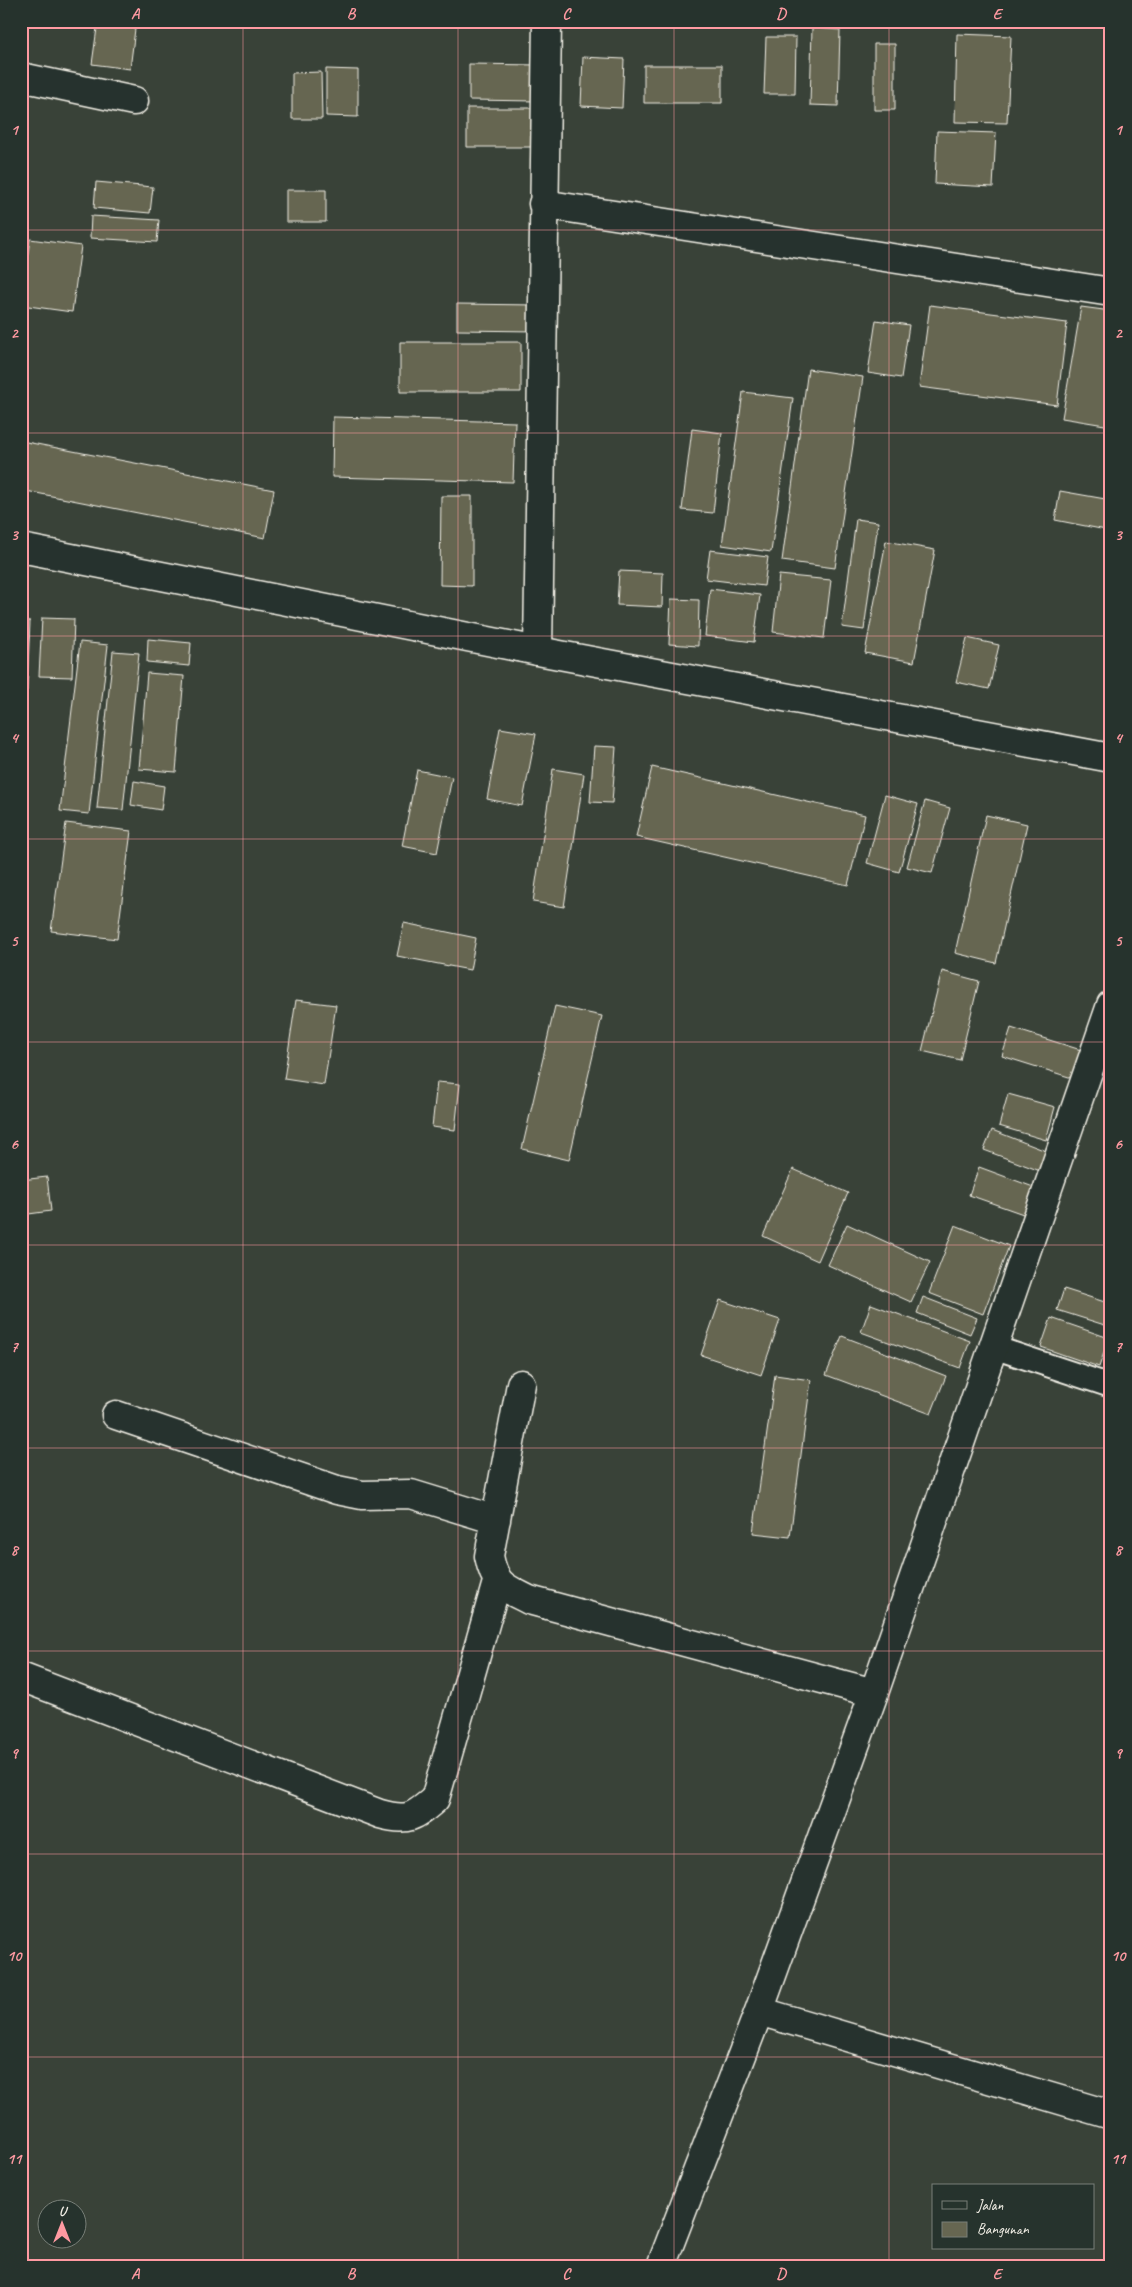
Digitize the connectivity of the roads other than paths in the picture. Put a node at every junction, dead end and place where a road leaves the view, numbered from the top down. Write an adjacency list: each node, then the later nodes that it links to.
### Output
1 (547, 21): 4 (street)
2 (21, 77): 3 (street)
3 (134, 101)
4 (543, 204): 5 (street); 7 (street)
5 (1111, 292)
6 (21, 548): 7 (street)
7 (538, 651): 8 (street)
8 (1111, 758)
9 (1111, 1005): 10 (street)
10 (993, 1347): 12 (lane); 17 (street)
11 (522, 1384): 14 (street)
12 (1111, 1386)
13 (116, 1415): 14 (street)
14 (496, 1520): 15 (street)
15 (497, 1582): 16 (street); 17 (street)
16 (21, 1677)
17 (874, 1693): 18 (street)
18 (759, 2011): 19 (street); 20 (street)
19 (1111, 2115)
20 (661, 2266)

